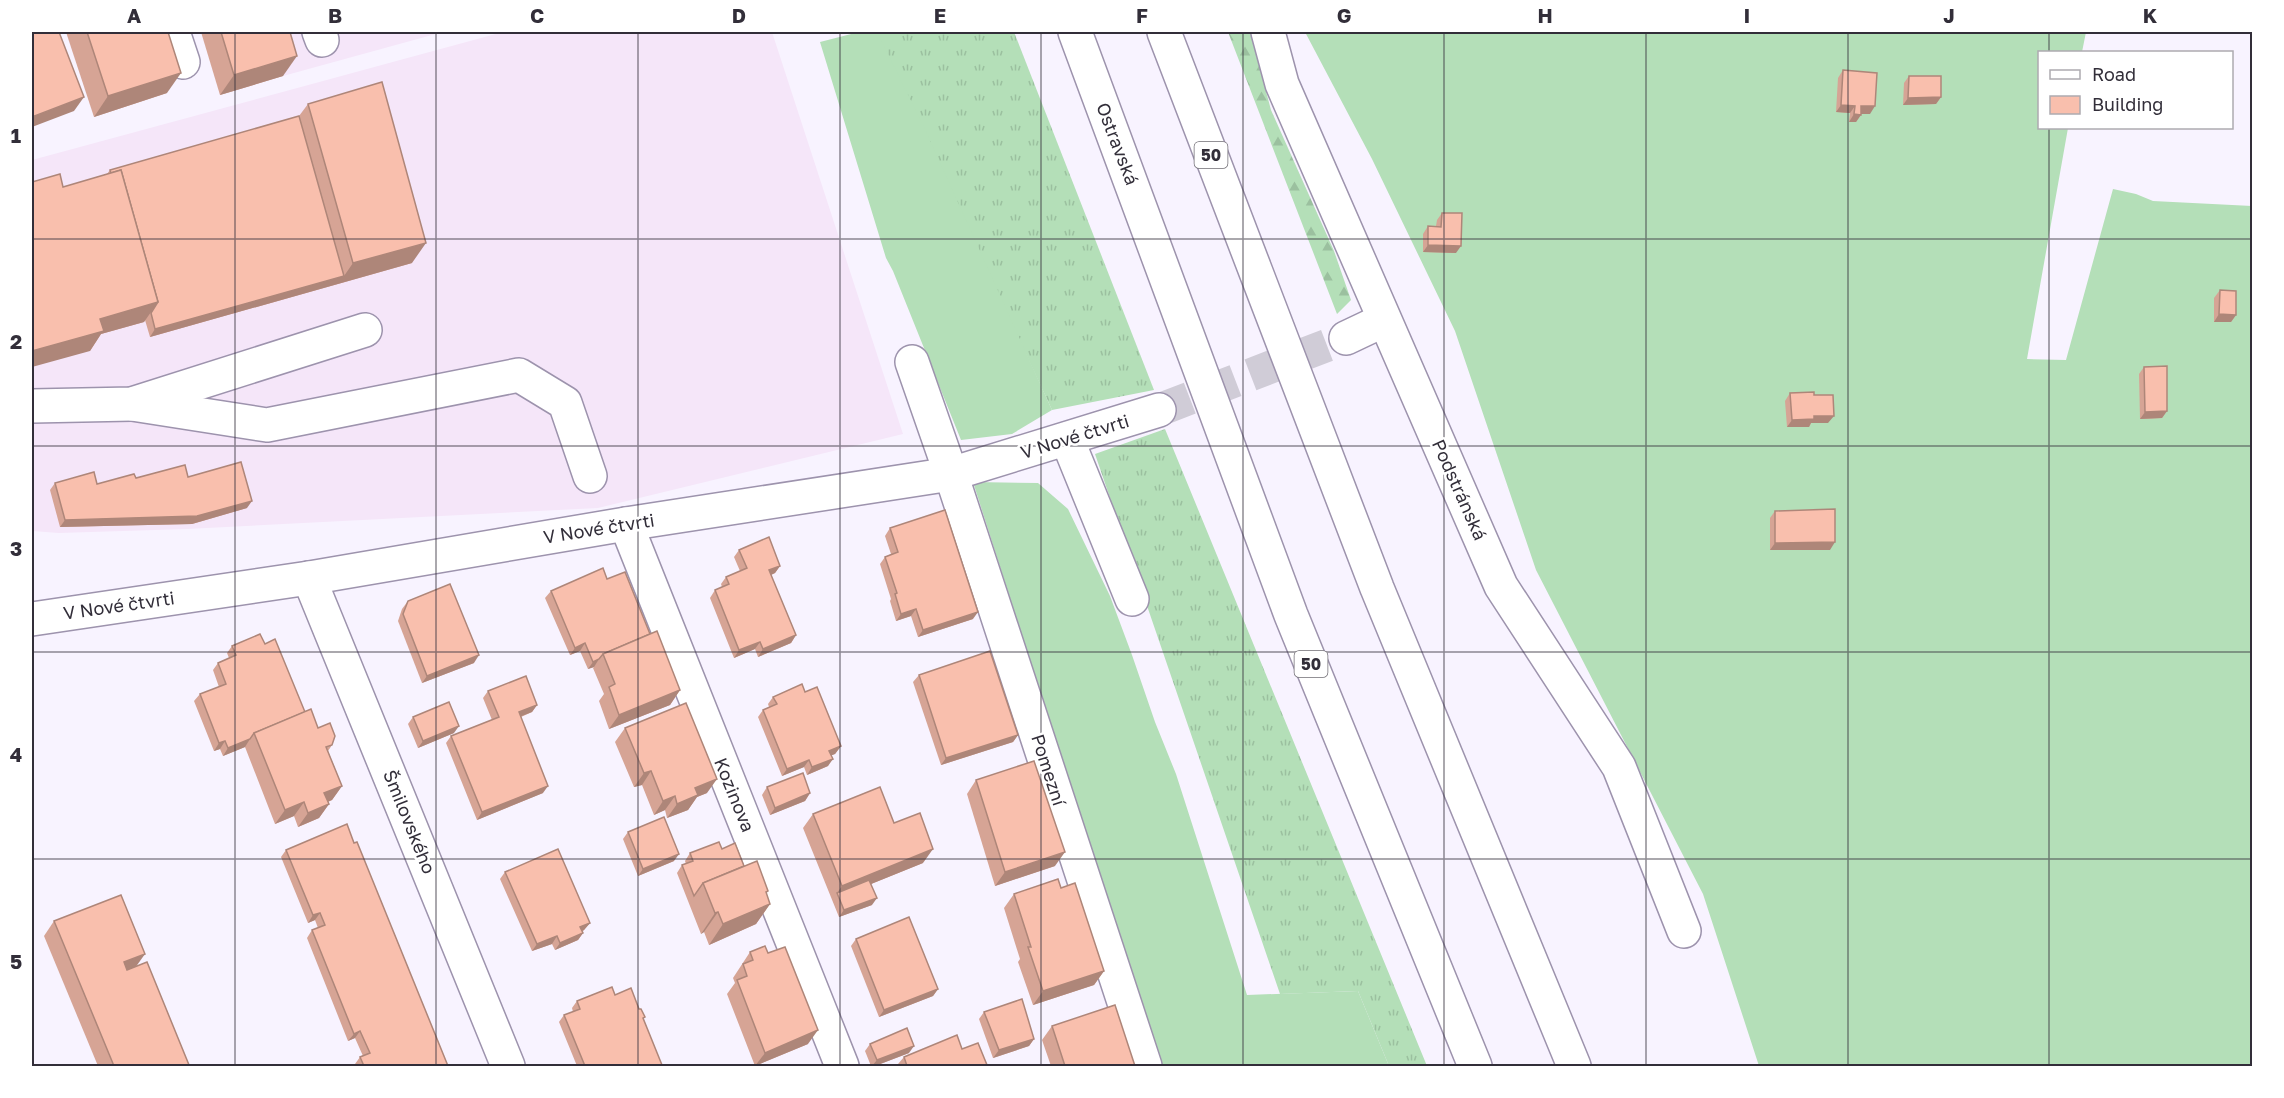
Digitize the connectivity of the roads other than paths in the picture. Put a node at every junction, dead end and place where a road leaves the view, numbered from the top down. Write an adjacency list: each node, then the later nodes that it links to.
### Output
1 (173, 32): 5 (main road)
2 (1075, 32): 24 (main road, Ostravská / 50)
3 (1164, 32): 25 (main road, 50)
4 (1268, 32): 6 (main road, Podstránská)
5 (183, 62)
6 (1384, 320): 8 (main road); 20 (main road, Podstránská)
7 (365, 330): 10 (main road)
8 (1346, 338)
9 (912, 362): 14 (main road, Pomezní)
10 (132, 404): 11 (main road); 15 (main road)
11 (32, 406)
12 (1159, 410): 13 (main road, V Nové čtvrti)
13 (1067, 440): 14 (main road, V Nové čtvrti); 18 (main road)
14 (951, 474): 16 (main road, V Nové čtvrti); 23 (main road, Pomezní)
15 (590, 476)
16 (626, 524): 17 (main road, V Nové čtvrti); 22 (main road, Kozinova)
17 (309, 578): 19 (main road, V Nové čtvrti); 21 (main road, Šmilovského)
18 (1132, 599)
19 (32, 619)
20 (1684, 931)
21 (508, 1066)
22 (842, 1066)
23 (1145, 1066)
24 (1475, 1066)
25 (1574, 1066)

